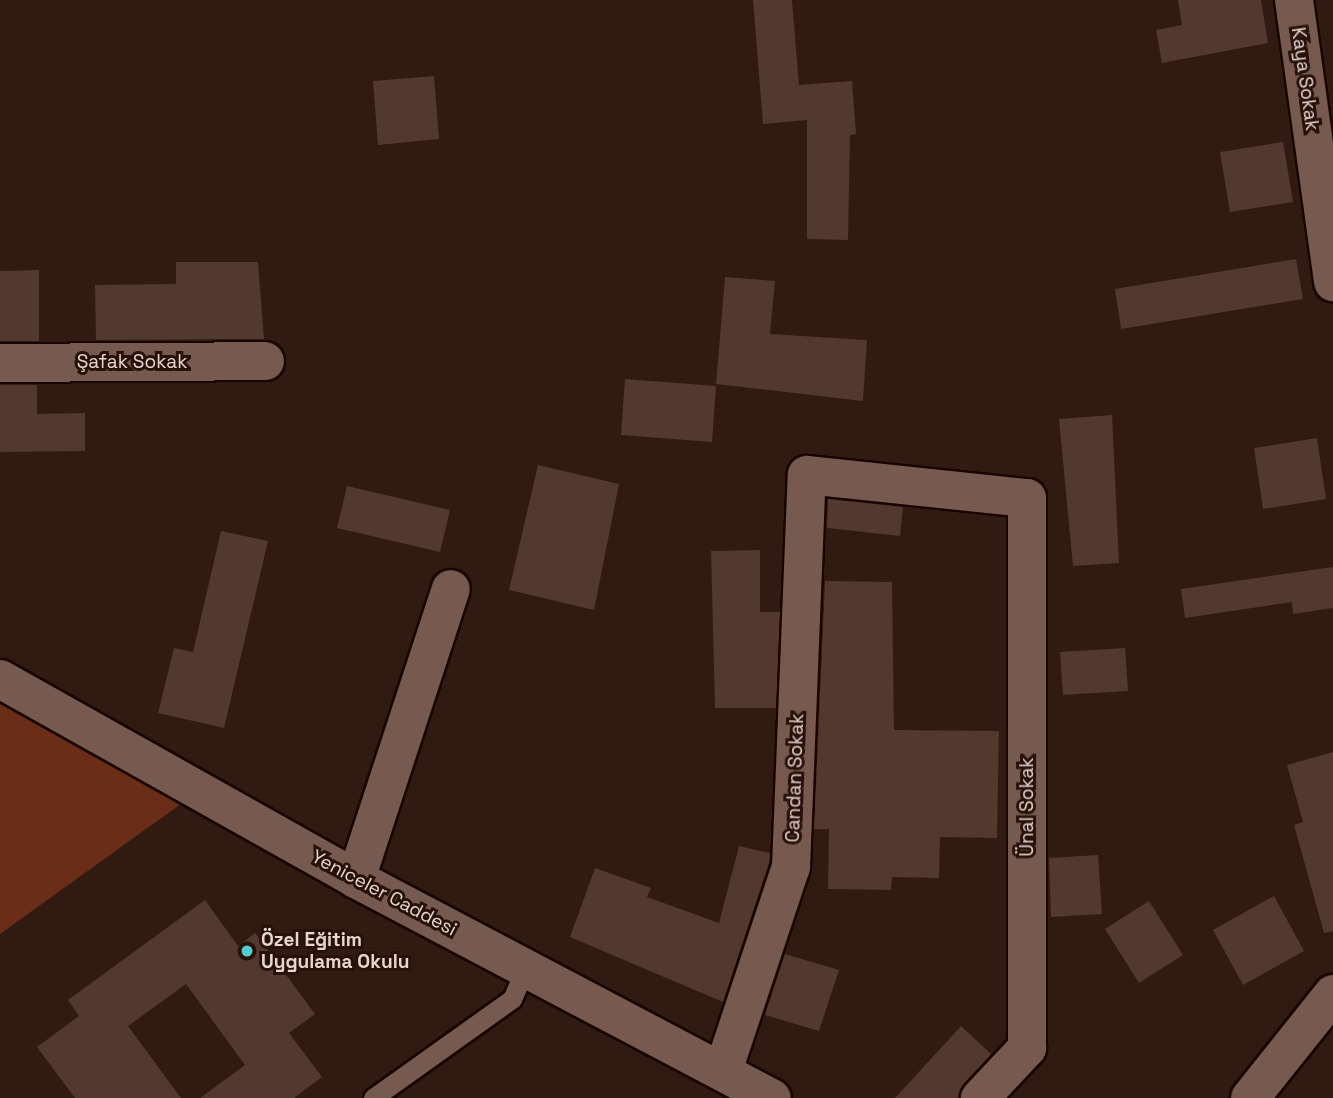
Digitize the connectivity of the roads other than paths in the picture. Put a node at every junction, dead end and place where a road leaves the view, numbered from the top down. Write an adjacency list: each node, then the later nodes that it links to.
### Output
1 (1294, 0): 2 (street, Kaya Sokak)
2 (1333, 282)
3 (265, 361): 4 (street, Şafak Sokak)
4 (0, 363)
5 (807, 475): 11 (street, Candan Sokak); 14 (street, Ünal Sokak)
6 (451, 589): 8 (street)
7 (0, 679): 8 (street, Yeniceler Caddesi)
8 (356, 879): 9 (street, Yeniceler Caddesi)
9 (526, 968): 11 (street, Yeniceler Caddesi); 12 (lane)
10 (1333, 994): 15 (street)
11 (723, 1071): 13 (street, Yeniceler Caddesi)
12 (373, 1098)
13 (772, 1098)
14 (980, 1098)
15 (1250, 1098)

